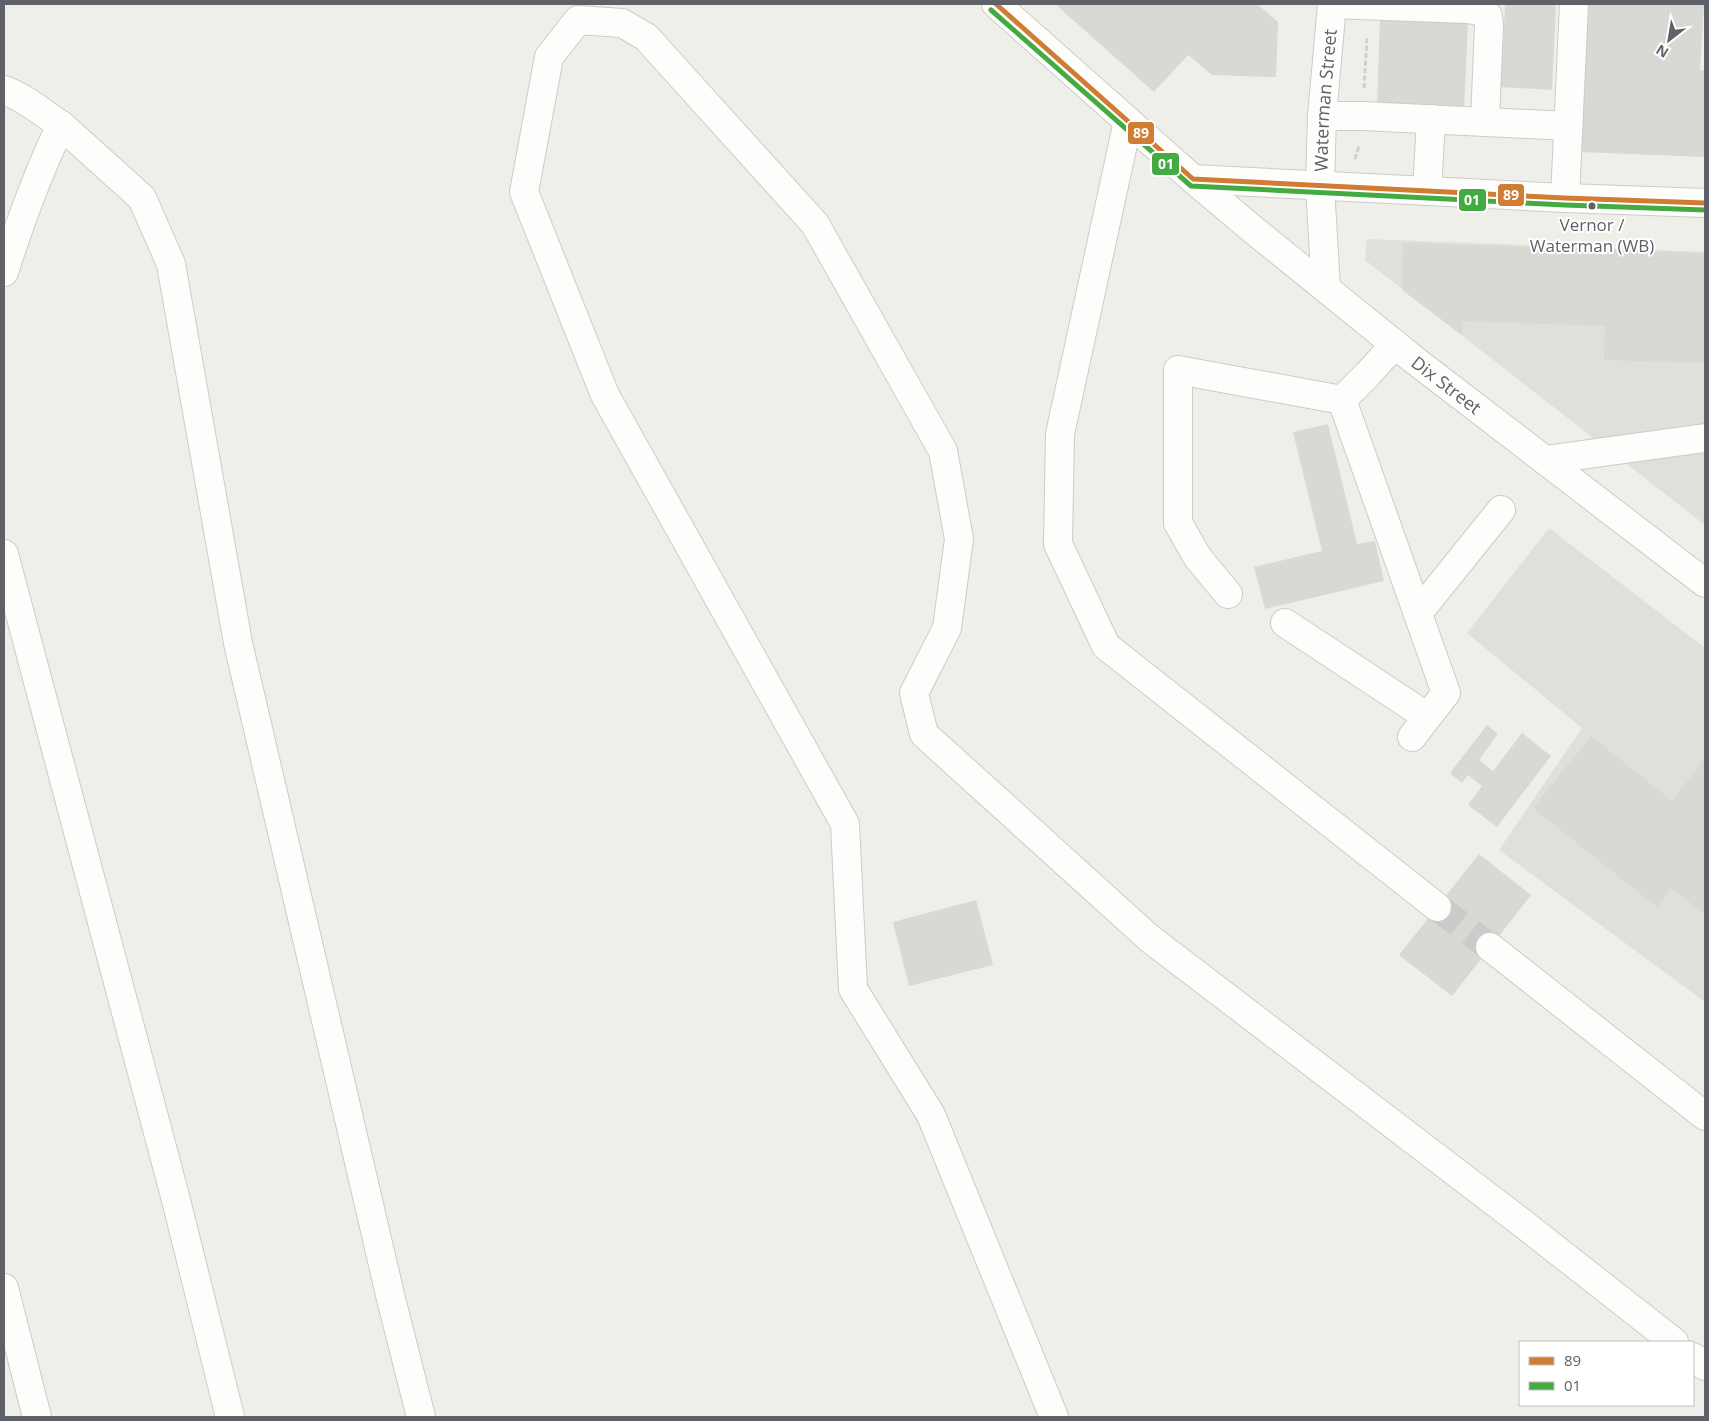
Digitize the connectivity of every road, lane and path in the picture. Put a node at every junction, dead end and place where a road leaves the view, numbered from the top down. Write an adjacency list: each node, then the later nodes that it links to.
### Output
1 (996, 4): 9 (street, Dix Street)
2 (1332, 4): 7 (street, Waterman Street); 10 (street)
3 (1574, 4): 12 (street)
4 (1367, 38): 6 (path)
5 (4, 90): 11 (street)
6 (1364, 90)
7 (1322, 116): 8 (street); 16 (street, Waterman Street)
8 (1431, 119): 10 (street); 17 (street)
9 (1128, 121): 15 (street, Dix Street); 32 (street)
10 (1485, 121): 12 (street)
11 (61, 126): 20 (street); 41 (street)
12 (1568, 126): 18 (street)
13 (1359, 144): 14 (path)
14 (1355, 160)
15 (1193, 179): 16 (street); 21 (street, Dix Street)
16 (1320, 186): 17 (street); 21 (street, Waterman Street)
17 (1428, 192): 18 (street)
18 (1565, 198): 19 (street)
19 (1705, 203)
20 (4, 272)
21 (1326, 288): 22 (street, Dix Street)
22 (1395, 344): 23 (street); 25 (street, Dix Street)
23 (1342, 400): 29 (street); 30 (street)
24 (1705, 438): 25 (street)
25 (1545, 460): 28 (street, Dix Street)
26 (1501, 510): 30 (street)
27 (4, 554): 40 (street)
28 (1705, 583)
29 (1228, 594)
30 (1418, 613): 31 (street)
31 (1285, 623)
32 (1437, 907)
33 (1490, 948): 34 (street)
34 (1705, 1116)
35 (4, 1288): 39 (street)
36 (1673, 1341): 42 (street)
37 (1694, 1358): 38 (street)
38 (1705, 1366)
39 (37, 1417)
40 (230, 1417)
41 (421, 1417)
42 (1054, 1417)

